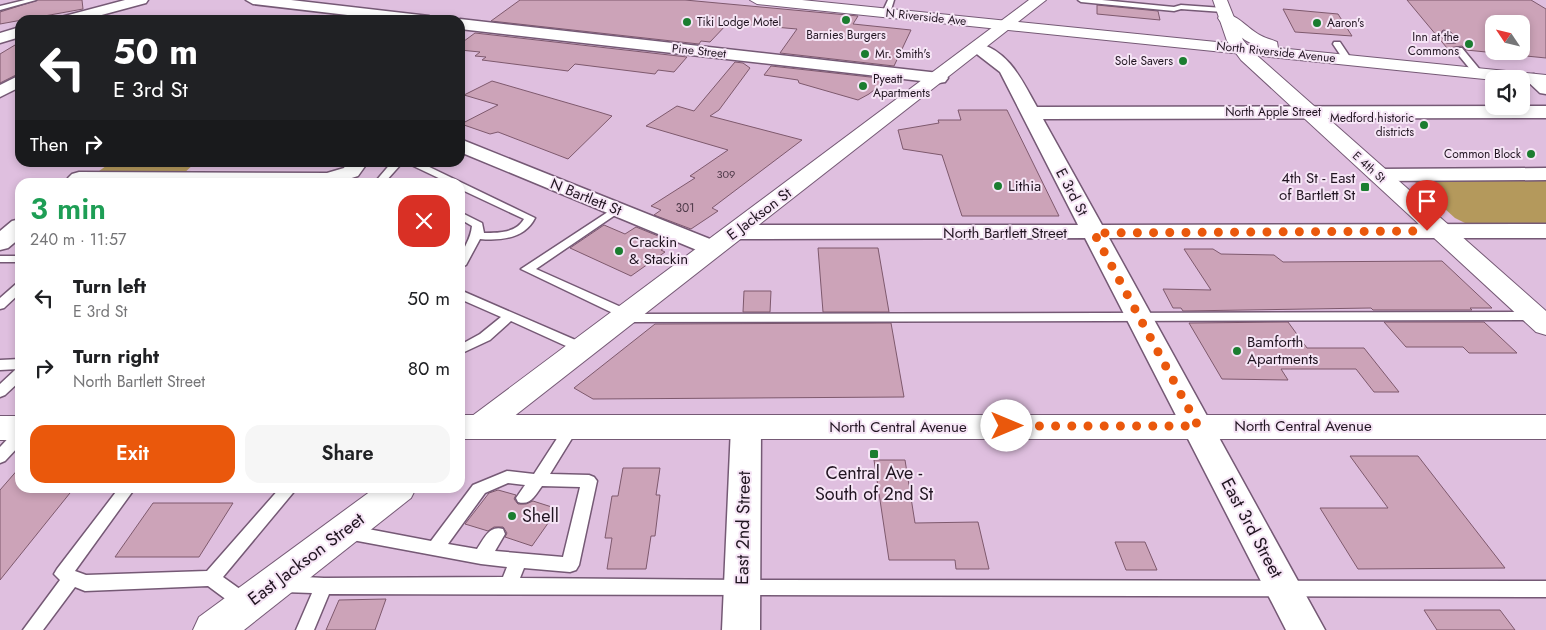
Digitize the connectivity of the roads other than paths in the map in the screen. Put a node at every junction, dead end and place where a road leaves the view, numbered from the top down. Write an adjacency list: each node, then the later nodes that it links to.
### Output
1 (33, 0): 12 (lane)
2 (141, 0): 14 (street)
3 (149, 0): 15 (street)
4 (253, 0): 8 (street)
5 (757, 0): 9 (main road, N Riverside Ave)
6 (1039, 0): 19 (main road, E Jackson St)
7 (1081, 0): 10 (lane)
8 (296, 2): 16 (street); 17 (street)
9 (823, 3): 11 (main road, N Riverside Ave)
10 (1180, 4): 13 (lane)
11 (889, 6): 19 (main road, N Riverside Ave)
12 (0, 8)
13 (1223, 10): 24 (main road, E 4th St); 26 (main road)
14 (85, 15)
15 (126, 15)
16 (280, 15)
17 (392, 15)
18 (465, 25): 29 (street, Pine Street)
19 (1007, 25): 23 (main road, E Jackson St); 24 (main road, North Riverside Avenue)
20 (15, 34): 21 (street)
21 (0, 38)
22 (1337, 44): 27 (lane)
23 (977, 48): 29 (main road, E Jackson St); 35 (street, E 3rd St)
24 (1240, 48): 26 (main road, North Riverside Avenue); 33 (main road, E 4th St)
25 (1459, 50): 28 (lane)
26 (1314, 56): 27 (main road, North Riverside Avenue)
27 (1348, 60): 28 (main road, North Riverside Avenue)
28 (1478, 73): 30 (main road, North Riverside Avenue)
29 (939, 78): 53 (main road, E Jackson St)
30 (1542, 82)
31 (15, 83): 32 (street)
32 (0, 92)
33 (1308, 112): 34 (street, North Apple Street); 35 (street, North Apple Street); 42 (main road, E 4th St)
34 (1546, 112)
35 (1031, 113): 54 (street, E 3rd St)
36 (465, 147): 48 (street, N Bartlett St)
37 (92, 167): 43 (street)
38 (354, 167): 44 (street)
39 (392, 167): 45 (lane)
40 (421, 167): 46 (lane)
41 (1546, 174): 42 (street)
42 (1378, 175): 51 (main road, E 4th St)
43 (78, 178)
44 (331, 178)
45 (383, 178)
46 (445, 178)
47 (465, 187): 55 (lane)
48 (617, 209): 57 (street, N Bartlett St); 65 (lane)
49 (465, 218): 55 (lane)
50 (15, 230): 56 (street)
51 (1441, 231): 52 (street, North Bartlett Street); 54 (street, North Bartlett Street); 67 (main road, E 4th St)
52 (1546, 231)
53 (735, 232): 54 (street, North Bartlett Street); 57 (main road, E Jackson St)
54 (1094, 233): 66 (street, E 3rd St)
55 (477, 235): 58 (lane)
56 (0, 243)
57 (712, 248): 65 (main road, E Jackson St)
58 (465, 256)
59 (0, 259): 60 (lane)
60 (15, 259)
61 (15, 292): 63 (lane)
62 (465, 296): 64 (lane)
63 (0, 305)
64 (510, 316): 68 (lane); 69 (lane)
65 (623, 316): 66 (lane); 69 (main road, E Jackson St)
66 (1139, 317): 67 (lane); 74 (street, E 3rd St)
67 (1542, 319)
68 (465, 347)
69 (582, 348): 80 (main road, E Jackson St)
70 (15, 364): 71 (lane)
71 (0, 365)
72 (15, 378): 73 (lane)
73 (0, 392)
74 (1198, 426): 76 (main road, North Central Avenue); 77 (main road, North Central Avenue); 98 (street, East 3rd Street)
75 (572, 427): 76 (main road, North Central Avenue); 80 (main road, North Central Avenue); 83 (lane)
76 (746, 427): 97 (street, East 2nd Street)
77 (1546, 427)
78 (0, 428): 79 (main road)
79 (15, 428)
80 (466, 432)
81 (15, 440): 82 (lane)
82 (0, 457)
83 (538, 480): 87 (lane); 90 (lane); 92 (lane)
84 (123, 493): 93 (lane)
85 (285, 493): 94 (lane)
86 (392, 493): 88 (main road, East Jackson Street)
87 (524, 498)
88 (342, 531): 90 (lane); 100 (main road, East Jackson Street)
89 (497, 534): 91 (lane)
90 (435, 549): 91 (lane)
91 (481, 557): 92 (lane)
92 (518, 560): 96 (lane)
93 (72, 578): 94 (lane); 101 (lane)
94 (211, 578): 100 (lane)
95 (324, 586): 96 (lane); 100 (lane); 103 (lane)
96 (509, 586): 97 (lane)
97 (742, 588): 98 (lane); 104 (street, East 2nd Street)
98 (1285, 589): 99 (lane); 105 (street, East 3rd Street)
99 (1546, 589)
100 (260, 594): 102 (main road, East Jackson Street)
101 (32, 630)
102 (213, 630)
103 (305, 630)
104 (741, 630)
105 (1306, 630)

